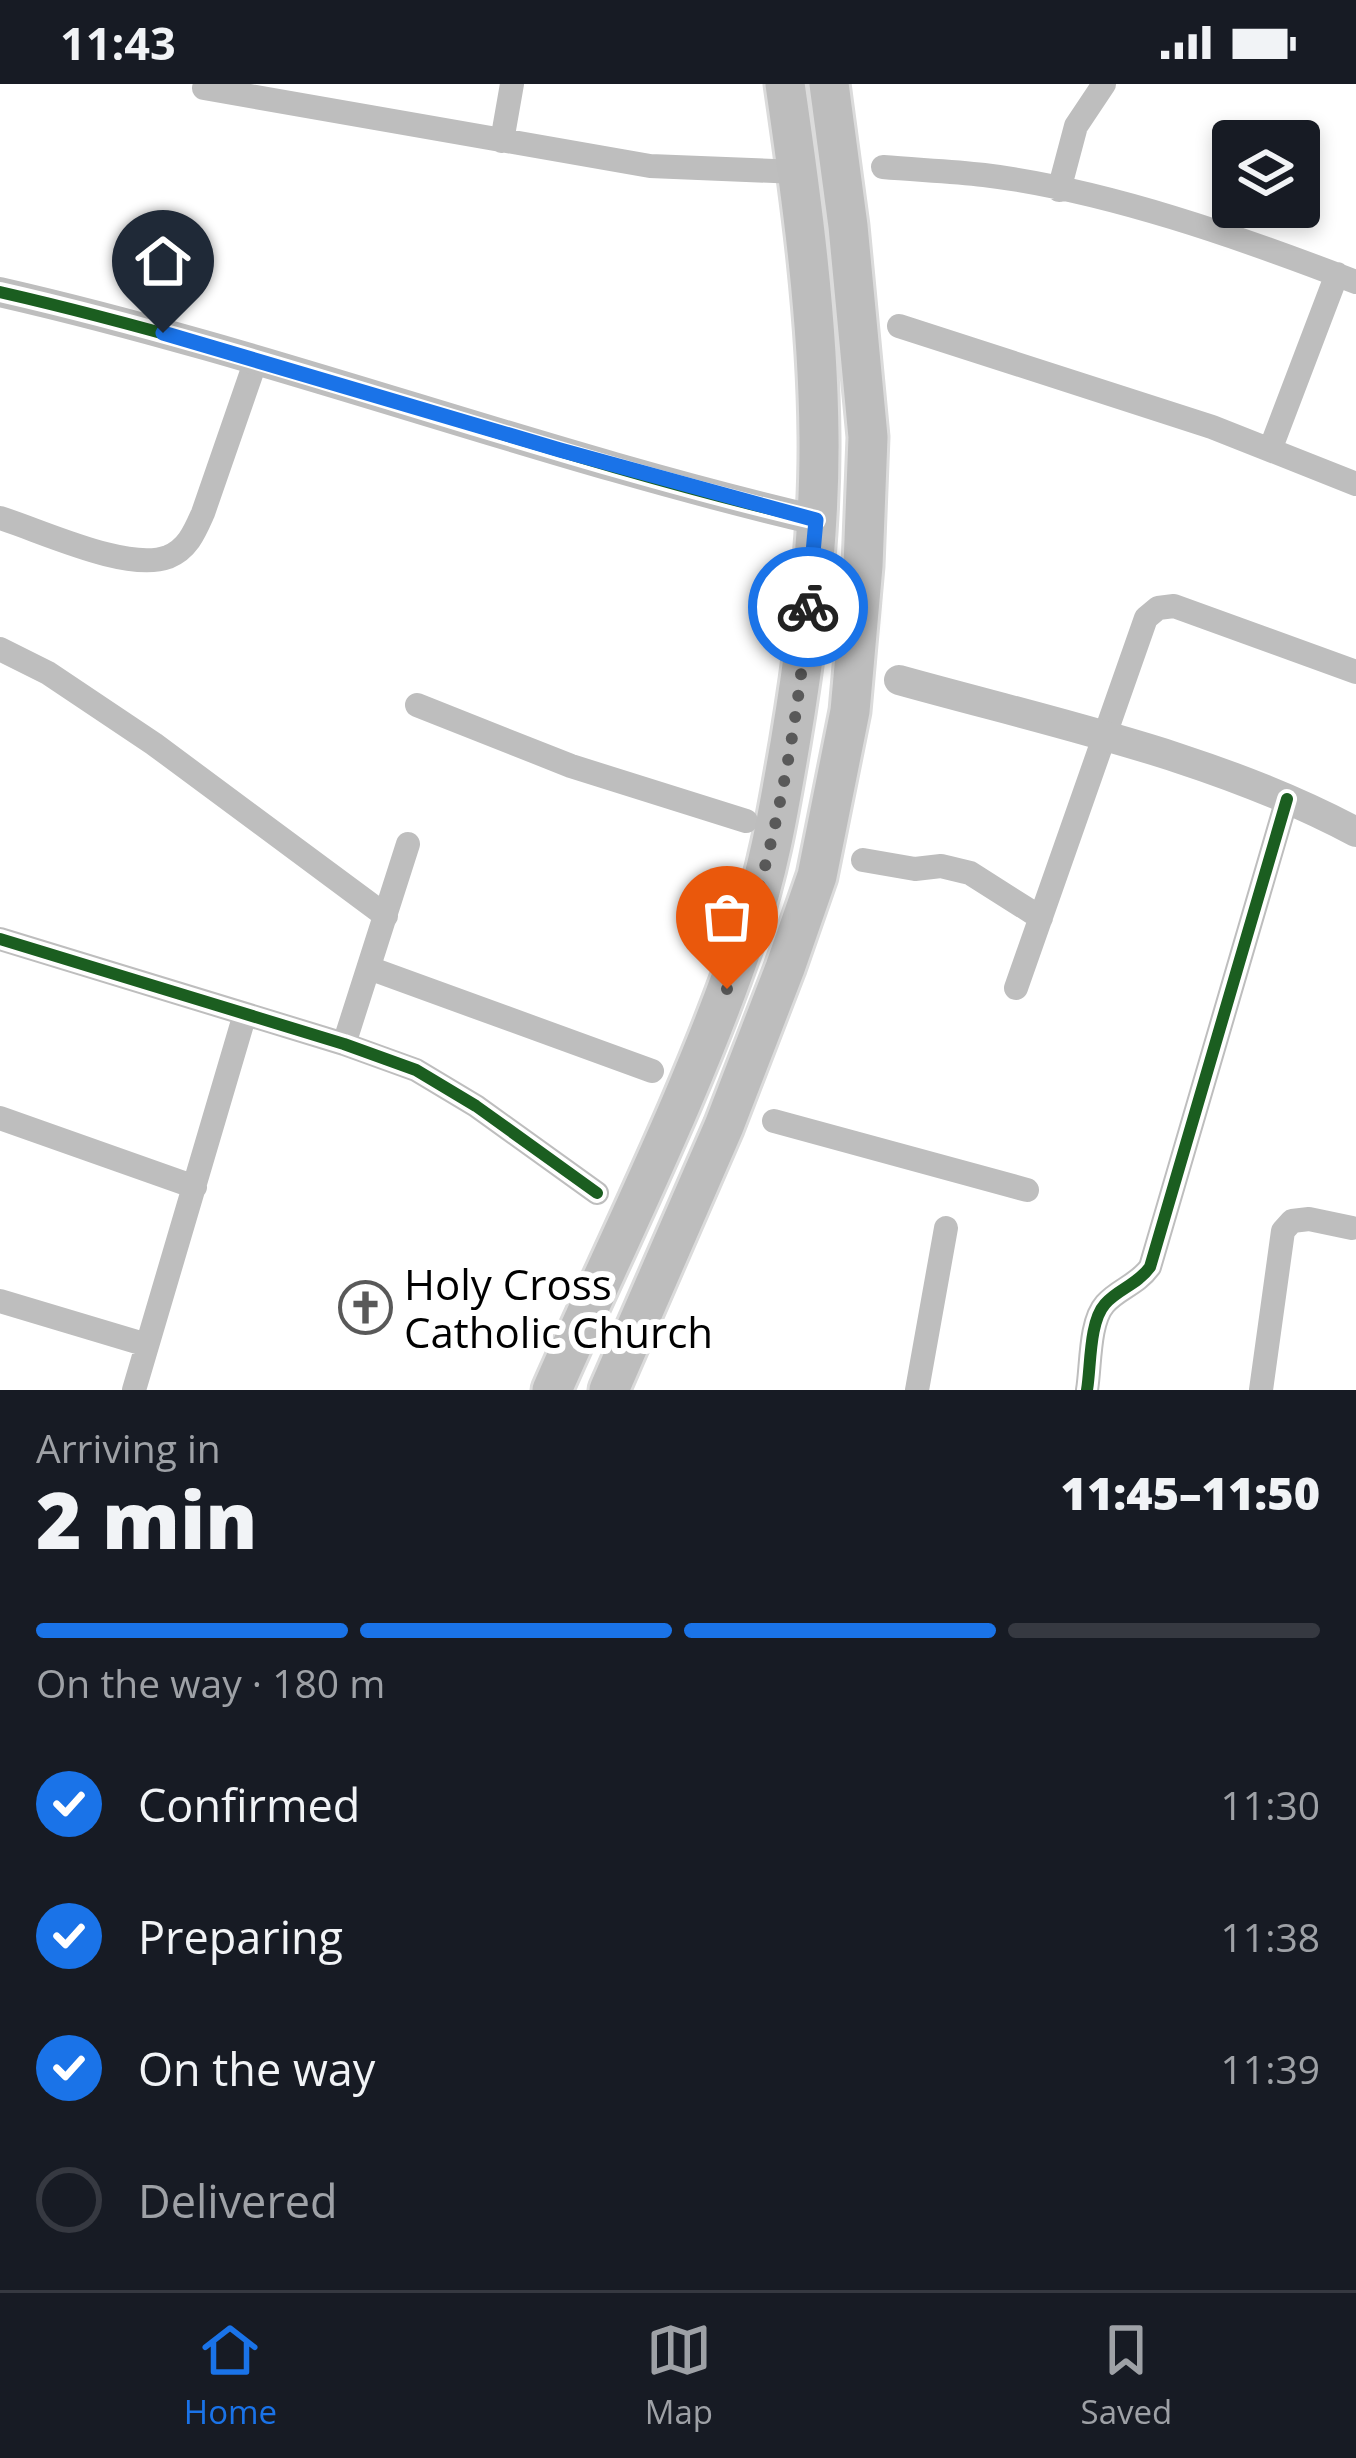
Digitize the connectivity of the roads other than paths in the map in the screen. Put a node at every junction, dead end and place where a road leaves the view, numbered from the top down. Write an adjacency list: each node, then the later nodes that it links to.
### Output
1 (512, 84): 6 (street)
2 (785, 84): 8 (main road)
3 (829, 84): 47 (main road)
4 (1104, 84): 9 (street)
5 (204, 88): 6 (street)
6 (502, 141): 8 (street)
7 (883, 167): 9 (street)
8 (798, 172): 17 (main road)
9 (1059, 190): 10 (street)
10 (1346, 278): 14 (street)
11 (0, 292): 13 (street)
12 (899, 326): 14 (street)
13 (256, 360): 16 (street); 17 (street)
14 (1270, 450): 15 (street)
15 (1356, 484)
16 (0, 518)
17 (816, 520): 46 (main road)
18 (0, 650): 28 (street)
19 (1356, 672): 22 (street)
20 (899, 680): 22 (street)
21 (417, 705): 24 (street)
22 (1105, 736): 23 (street); 29 (street)
23 (1287, 799): 25 (street); 49 (street)
24 (746, 821)
25 (1356, 832)
26 (408, 844): 28 (street)
27 (862, 860): 29 (street)
28 (386, 916): 31 (street)
29 (1041, 918): 32 (street)
30 (0, 939): 33 (street)
31 (369, 968): 34 (street); 35 (street)
32 (1016, 988)
33 (245, 1014): 34 (street); 38 (street)
34 (344, 1044): 40 (street)
35 (652, 1071)
36 (0, 1118): 38 (street)
37 (774, 1121): 39 (street)
38 (195, 1187): 44 (street)
39 (1027, 1190)
40 (597, 1192)
41 (1355, 1224): 50 (street)
42 (946, 1228): 48 (street)
43 (0, 1301): 44 (street)
44 (147, 1345): 45 (street)
45 (134, 1390)
46 (552, 1390)
47 (609, 1390)
48 (917, 1390)
49 (1087, 1390)
50 (1262, 1390)

